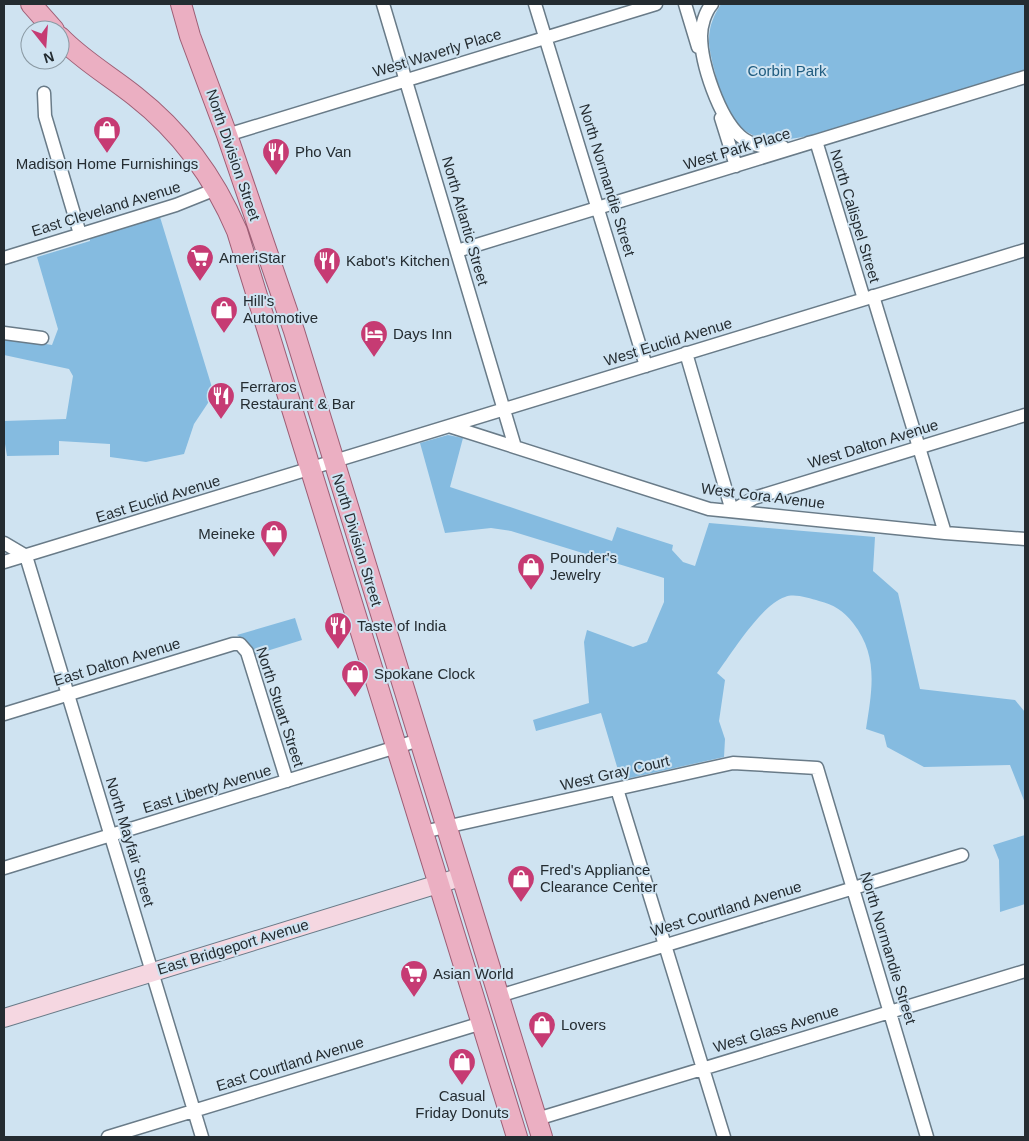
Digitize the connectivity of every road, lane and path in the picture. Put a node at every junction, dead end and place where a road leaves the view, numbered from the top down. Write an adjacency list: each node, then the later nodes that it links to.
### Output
1 (31, 4): 8 (main road)
2 (181, 4): 15 (main road, North Division Street)
3 (383, 4): 13 (street, North Atlantic Street)
4 (535, 4): 9 (street, North Normandie Street)
5 (656, 4): 9 (street, West Waverly Place)
6 (685, 4): 12 (street)
7 (712, 4): 12 (street)
8 (45, 20)
9 (546, 37): 13 (street, West Waverly Place); 19 (street, North Normandie Street)
10 (70, 48): 18 (main road, North Division Street)
11 (1025, 77): 16 (street, West Park Place)
12 (708, 79): 16 (street); 17 (street)
13 (406, 80): 15 (street, West Waverly Place); 22 (street, North Atlantic Street)
14 (44, 93): 20 (street)
15 (226, 135): 34 (main road, North Division Street)
16 (816, 141): 17 (street, West Park Place); 24 (street, North Calispel Street)
17 (736, 166): 19 (street, West Park Place)
18 (216, 189): 20 (street, East Cleveland Avenue); 34 (main road, North Division Street)
19 (599, 208): 22 (street, West Park Place); 28 (street, North Normandie Street)
20 (80, 234): 23 (street, East Cleveland Avenue)
21 (1025, 250): 24 (street, West Euclid Avenue)
22 (457, 251): 29 (street, North Atlantic Street)
23 (4, 258)
24 (868, 297): 27 (street, West Euclid Avenue); 33 (street, North Calispel Street)
25 (4, 333): 26 (street)
26 (42, 338)
27 (686, 353): 28 (street, West Euclid Avenue); 35 (street)
28 (646, 366): 29 (street, West Euclid Avenue)
29 (503, 409): 31 (street, West Euclid Avenue); 32 (street, North Atlantic Street)
30 (1025, 415): 33 (street, West Dalton Avenue)
31 (449, 426): 32 (street, West Cora Avenue); 34 (street, West Euclid Avenue)
32 (516, 447): 35 (street, West Cora Avenue)
33 (919, 447): 35 (street, West Dalton Avenue); 36 (street, North Calispel Street)
34 (322, 465): 39 (street, East Euclid Avenue); 44 (main road, North Division Street); 45 (main road, North Division Street)
35 (732, 511): 36 (street, West Cora Avenue)
36 (945, 532): 37 (street, West Cora Avenue)
37 (1025, 539)
38 (4, 543): 39 (street)
39 (26, 556): 40 (street, East Euclid Avenue); 42 (street, North Mayfair Street)
40 (4, 562)
41 (240, 644): 42 (street, East Dalton Avenue); 47 (street, North Stuart Street)
42 (68, 694): 43 (street, East Dalton Avenue); 51 (street, North Mayfair Street)
43 (4, 714)
44 (419, 740): 45 (street, East Liberty Avenue); 49 (main road, North Division Street)
45 (396, 746): 47 (street, East Liberty Avenue); 50 (main road, North Division Street)
46 (817, 768): 48 (street, West Gray Court); 56 (street, North Normandie Street)
47 (287, 781): 51 (street, East Liberty Avenue)
48 (617, 789): 49 (street, West Gray Court); 57 (street)
49 (446, 827): 50 (street, West Gray Court); 54 (main road, North Division Street)
50 (422, 832): 55 (main road, North Division Street)
51 (111, 835): 53 (street, East Liberty Avenue); 59 (street, North Mayfair Street)
52 (962, 854): 56 (street, West Courtland Avenue)
53 (4, 868)
54 (462, 877): 55 (street, East Bridgeport Avenue); 60 (main road, North Division Street)
55 (438, 884): 59 (street, East Bridgeport Avenue); 63 (main road, North Division Street)
56 (854, 887): 57 (street, West Courtland Avenue); 61 (street, North Normandie Street)
57 (666, 945): 60 (street, West Courtland Avenue); 65 (street)
58 (1025, 971): 61 (street, West Glass Avenue)
59 (152, 972): 62 (street, East Bridgeport Avenue); 66 (street, North Mayfair Street)
60 (499, 996): 67 (main road, North Division Street)
61 (891, 1012): 65 (street, West Glass Avenue); 72 (street, North Normandie Street)
62 (4, 1018)
63 (482, 1023): 64 (main road, North Division Street); 66 (street, East Courtland Avenue)
64 (490, 1051): 67 (main road); 70 (main road, North Division Street)
65 (703, 1068): 67 (street, West Glass Avenue); 71 (street)
66 (194, 1111): 68 (street, East Courtland Avenue); 69 (street, North Mayfair Street)
67 (540, 1128)
68 (108, 1137)
69 (202, 1137)
70 (517, 1137)
71 (724, 1137)
72 (927, 1137)

